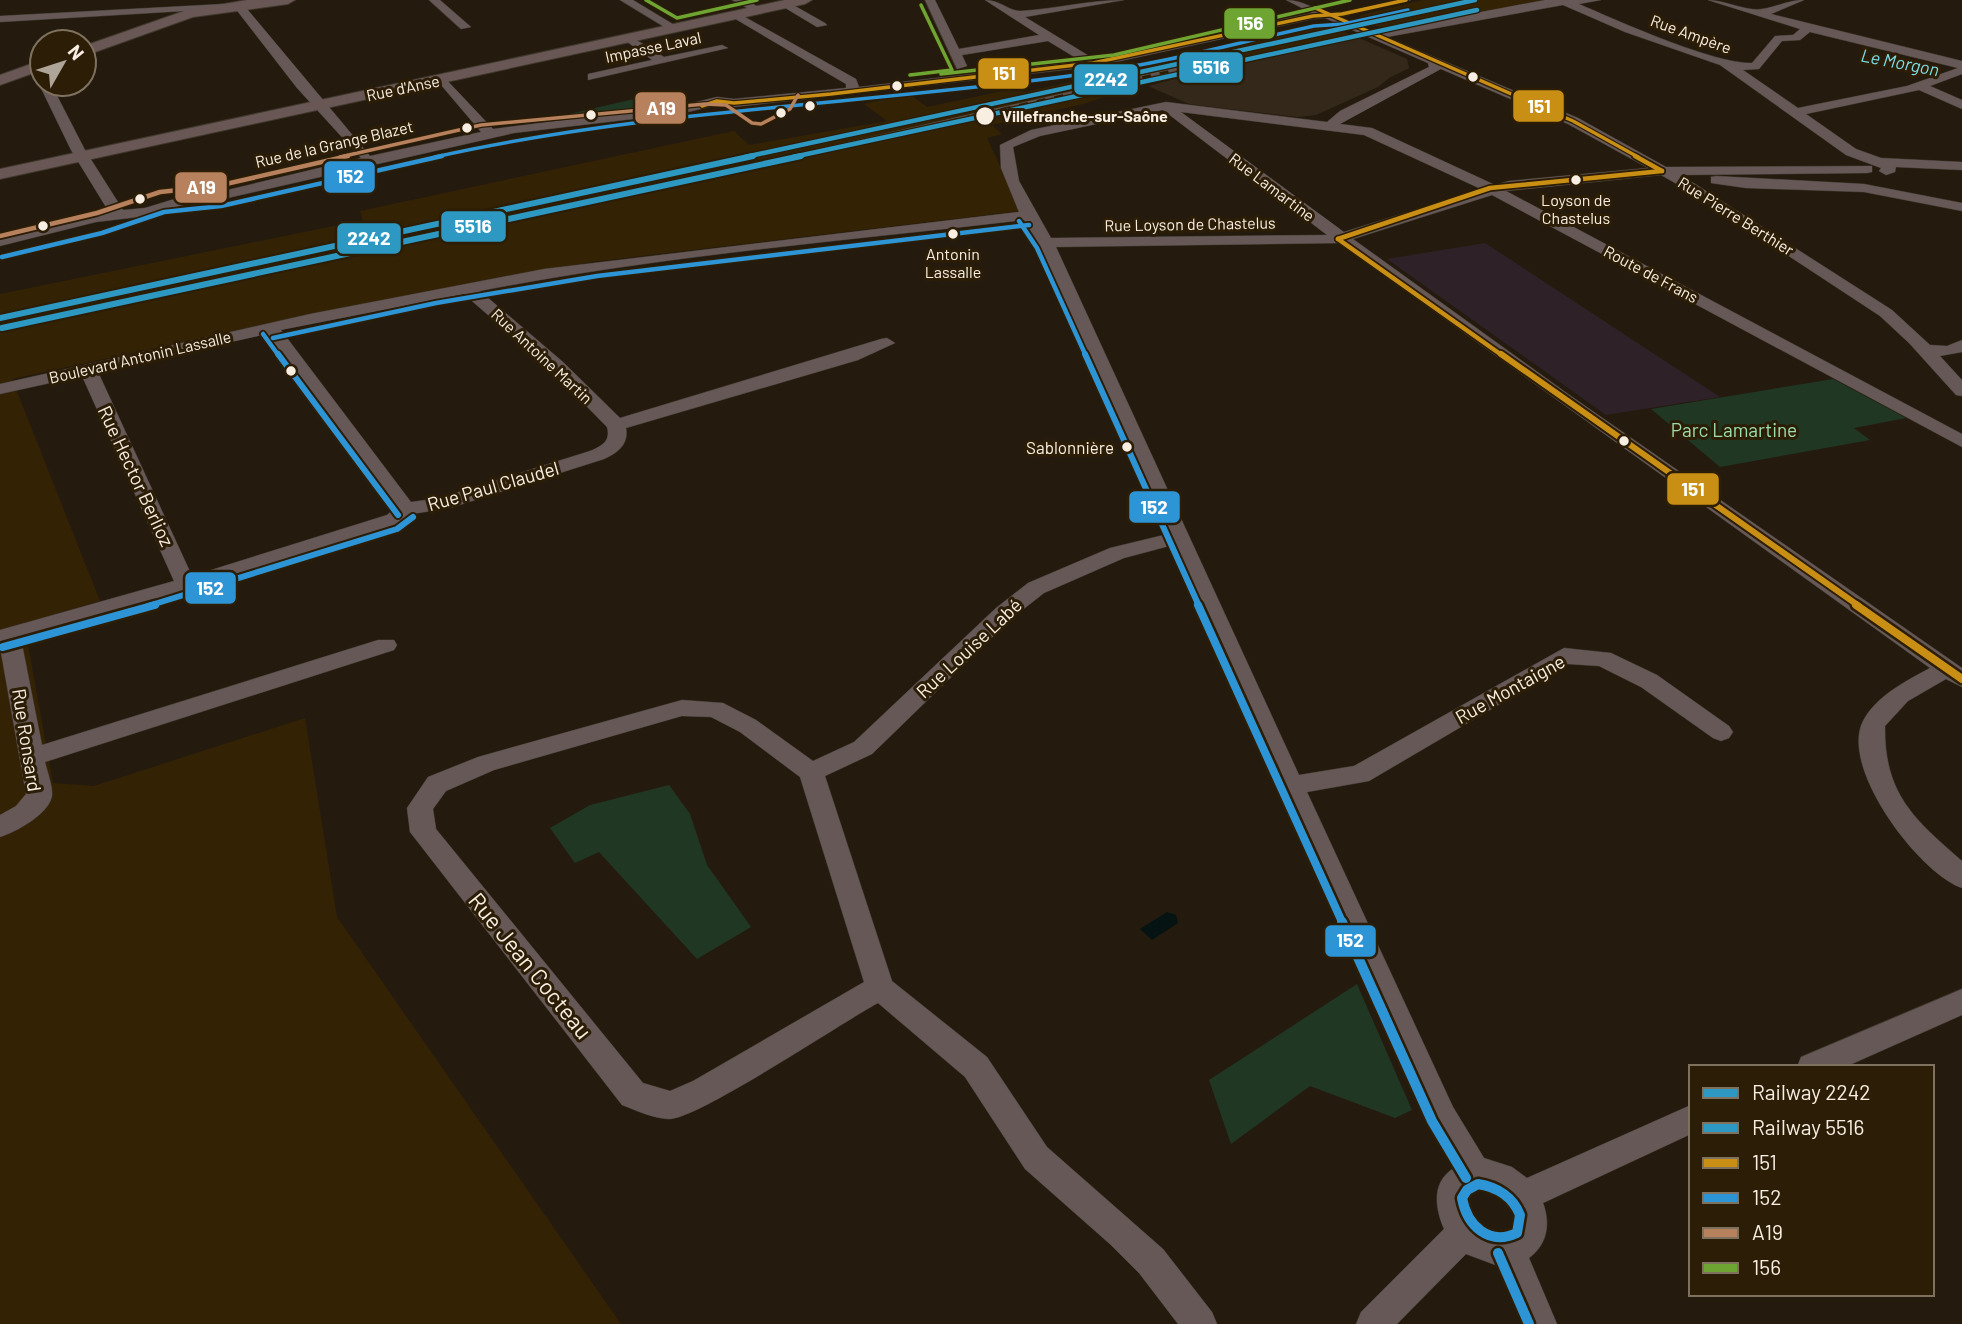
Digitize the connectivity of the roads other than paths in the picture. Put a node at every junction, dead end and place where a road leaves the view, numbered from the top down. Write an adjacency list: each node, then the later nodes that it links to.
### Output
1 (288, 0): 17 (main road)
2 (434, 0): 30 (street)
3 (625, 0): 32 (street)
4 (805, 0): 16 (main road, Rue d'Anse)
5 (930, 0): 38 (street)
6 (1119, 0): 23 (street)
7 (1291, 0): 24 (street, Rue Pierre Berthier)
8 (1383, 0): 24 (street)
9 (1406, 0): 24 (street)
10 (1596, 0): 14 (street)
11 (1713, 0): 22 (street)
12 (1799, 0): 22 (street)
13 (994, 1): 23 (street)
14 (1563, 1): 28 (street, Rue Ampère); 33 (street)
15 (59, 3): 20 (street)
16 (786, 4): 18 (main road, Rue d'Anse); 29 (street)
17 (238, 5): 19 (street); 21 (main road); 53 (street)
18 (736, 8): 32 (main road, Rue d'Anse); 50 (street)
19 (173, 9): 21 (street); 27 (street)
20 (33, 10): 26 (street); 27 (street)
21 (196, 13): 36 (main road)
22 (1759, 14): 31 (street)
23 (1014, 15): 34 (street)
24 (1328, 15): 33 (street, Rue Pierre Berthier); 41 (street)
25 (1627, 15): 28 (street)
26 (0, 18): 27 (street)
27 (14, 18)
28 (1601, 19): 42 (street, Rue Ampère)
29 (821, 25)
30 (465, 26)
31 (1808, 28): 42 (street, Rue Ampère); 43 (street)
32 (676, 29): 35 (main road, Rue d'Anse)
33 (1373, 36): 40 (street, Rue Pierre Berthier)
34 (1050, 37): 38 (street); 41 (street)
35 (630, 39): 39 (street); 46 (main road, Rue d'Anse)
36 (98, 46)
37 (722, 48): 39 (street, Impasse Laval)
38 (955, 54): 48 (street)
39 (661, 61): 45 (street, Impasse Laval)
40 (1434, 61): 57 (street); 63 (street, Rue Pierre Berthier)
41 (1096, 65): 48 (street)
42 (1733, 67): 56 (street, Rue Ampère)
43 (1958, 70): 49 (street)
44 (28, 73): 47 (main road)
45 (592, 77)
46 (442, 79): 53 (main road, Rue d'Anse); 58 (street)
47 (0, 80)
48 (969, 80): 50 (street); 54 (street)
49 (1920, 86): 52 (street); 56 (street)
50 (853, 92): 54 (street)
51 (52, 98): 60 (street)
52 (1962, 104)
53 (321, 105): 59 (street); 60 (main road, Rue d'Anse)
54 (736, 105): 58 (street, Rue de la Grange Blazet)
55 (1166, 106): 57 (street, Route de Frans); 71 (street, Route de Frans); 72 (street, Rue Lamartine)
56 (1794, 113): 61 (street, Rue Ampère)
57 (1332, 124): 66 (street, Route de Frans)
58 (487, 135): 59 (street, Rue de la Grange Blazet); 67 (street, Rue de la Grange Blazet)
59 (363, 155): 67 (street, Rue de la Grange Blazet)
60 (81, 156): 64 (main road, Rue d'Anse); 70 (street)
61 (1876, 166): 62 (street, Rue Loyson de Chastelus); 63 (street, Rue Loyson de Chastelus); 69 (street, Rue Ampère)
62 (1962, 166)
63 (1662, 171): 65 (street, Rue Pierre Berthier); 66 (street, Rue Loyson de Chastelus)
64 (0, 174)
65 (1701, 185): 69 (street); 80 (street, Rue Pierre Berthier)
66 (1490, 188): 72 (street, Rue Loyson de Chastelus); 85 (street, Route de Frans)
67 (194, 197): 68 (street, Rue de la Grange Blazet)
68 (178, 202): 70 (street, Rue de la Grange Blazet)
69 (1962, 206)
70 (119, 215): 73 (street, Rue de la Grange Blazet); 75 (street, Rue de la Grange Blazet)
71 (1028, 215): 74 (street, Route de Frans); 76 (street, Boulevard Antonin Lassalle)
72 (1338, 239): 74 (street, Rue Loyson de Chastelus); 91 (street, Rue Lamartine)
73 (0, 240)
74 (1046, 243): 87 (street, Route de Frans)
75 (0, 247)
76 (467, 288): 77 (street, Boulevard Antonin Lassalle); 84 (street, Rue Antoine Martin)
77 (271, 328): 81 (street, Boulevard Antonin Lassalle); 86 (street)
78 (887, 343): 84 (street)
79 (1962, 345): 80 (street)
80 (1924, 351): 83 (street, Rue Pierre Berthier)
81 (86, 368): 82 (street, Boulevard Antonin Lassalle); 88 (street, Rue Hector Berlioz)
82 (0, 389)
83 (1962, 391)
84 (616, 425): 86 (street, Rue Paul Claudel)
85 (1962, 441)
86 (406, 509): 88 (street, Rue Paul Claudel)
87 (1180, 537): 94 (street, Rue Louise Labé); 95 (street, Route de Frans)
88 (186, 585): 89 (street, Rue Paul Claudel)
89 (4, 636): 93 (street, Rue Ronsard)
90 (386, 645): 93 (street)
91 (1954, 673): 97 (street)
92 (1721, 732): 95 (street, Rue Montaigne)
93 (32, 757): 96 (street, Rue Ronsard)
94 (811, 772): 98 (street); 98 (street, Rue Jean Cocteau)
95 (1293, 785): 102 (street, Route de Frans)
96 (0, 827)
97 (1962, 877)
98 (880, 988): 106 (street)
99 (1962, 1002): 100 (street)
100 (1817, 1065)
101 (1689, 1120): 103 (street)
102 (1475, 1173): 103 (street); 104 (street)
103 (1523, 1196): 105 (street)
104 (1464, 1232): 105 (street); 107 (street)
105 (1508, 1249): 108 (street)
106 (1200, 1324)
107 (1373, 1324)
108 (1540, 1324)

